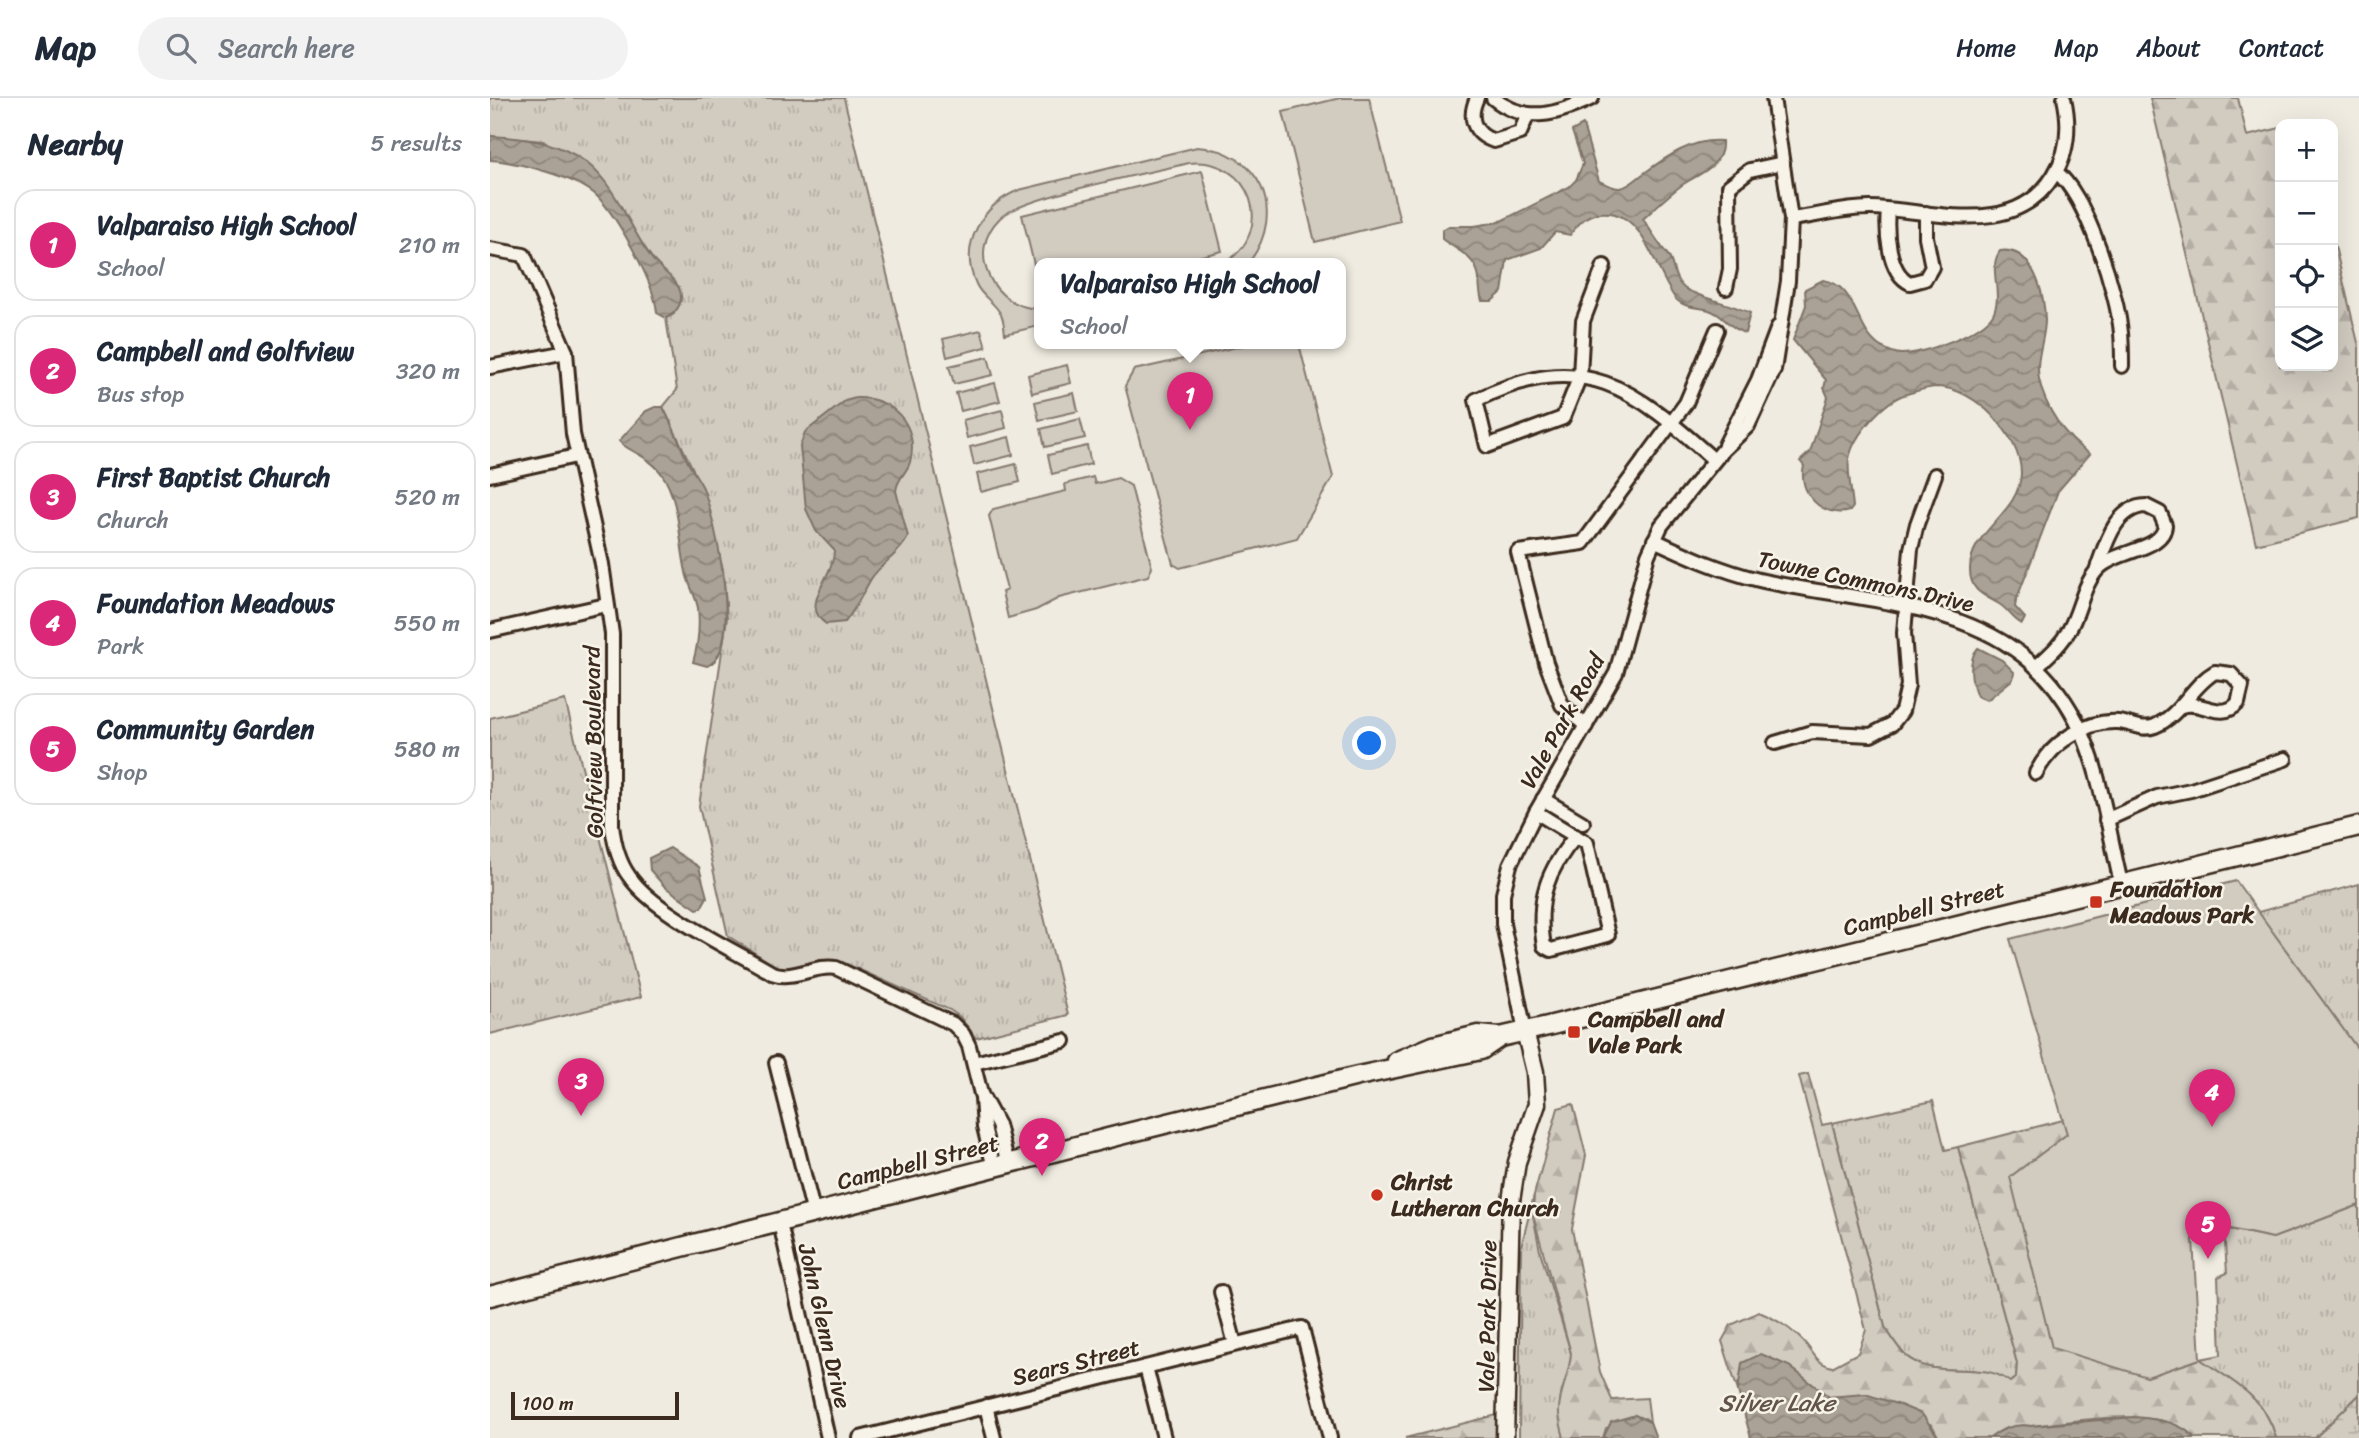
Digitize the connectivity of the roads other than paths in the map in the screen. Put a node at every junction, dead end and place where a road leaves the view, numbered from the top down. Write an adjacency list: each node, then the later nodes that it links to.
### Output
1 (1477, 98): 6 (street)
2 (1493, 98): 6 (street)
3 (1592, 98): 6 (street)
4 (1773, 98): 7 (street, Vale Park Road)
5 (2064, 98): 8 (street)
6 (1528, 114)
7 (1783, 163): 11 (street, Vale Park Road); 14 (street)
8 (2056, 172): 10 (street); 17 (street)
9 (1888, 209): 10 (street); 10 (street); 11 (street)
10 (1926, 213)
11 (1791, 219): 22 (street, Vale Park Road)
12 (490, 249): 16 (street, Golfview Boulevard)
13 (1604, 266): 19 (street)
14 (1726, 288)
15 (1717, 330): 20 (street)
16 (566, 352): 18 (street); 21 (street, Golfview Boulevard)
17 (2122, 366)
18 (490, 367)
19 (1580, 376): 19 (street); 20 (street)
20 (1669, 424): 22 (street); 32 (street)
21 (576, 456): 23 (street); 27 (street, Golfview Boulevard)
22 (1714, 460): 25 (street, Vale Park Road)
23 (490, 475)
24 (1935, 475): 28 (street)
25 (1654, 540): 28 (street, Towne Commons Drive); 32 (street, Vale Park Road)
26 (2096, 571): 26 (street); 30 (street)
27 (606, 605): 29 (street); 47 (street, Golfview Boulevard)
28 (1906, 608): 30 (street, Towne Commons Drive); 34 (street)
29 (490, 631)
30 (2036, 667): 33 (street, Towne Commons Drive)
31 (2181, 706): 31 (street); 33 (street)
32 (1586, 726): 37 (street, Vale Park Road)
33 (2081, 732): 36 (street); 39 (street, Towne Commons Drive)
34 (1775, 743)
35 (2284, 759): 39 (street)
36 (2036, 773)
37 (1543, 799): 38 (street, Vale Park Road); 40 (street)
38 (1536, 812): 42 (street); 44 (street, Vale Park Road)
39 (2106, 820): 43 (street, Towne Commons Drive)
40 (1583, 823)
41 (2359, 826): 43 (main road, Campbell Street)
42 (1576, 836): 42 (street)
43 (2121, 883): 44 (main road, Campbell Street)
44 (1525, 1031): 48 (main road, Campbell Street); 61 (street, Vale Park Drive)
45 (1064, 1041): 47 (street)
46 (776, 1063): 49 (street)
47 (974, 1063): 48 (street, Golfview Boulevard)
48 (1001, 1166): 49 (main road, Campbell Street)
49 (814, 1214): 50 (main road, Campbell Street)
50 (780, 1223): 52 (main road, Campbell Street); 56 (street, John Glenn Drive)
51 (1221, 1292): 53 (street)
52 (490, 1296)
53 (1235, 1344): 54 (street, Sears Street); 60 (street, Sears Street)
54 (1146, 1367): 55 (street, Sears Street); 59 (street)
55 (986, 1406): 57 (street, Sears Street); 58 (street)
56 (828, 1438)
57 (860, 1438)
58 (994, 1438)
59 (1164, 1438)
60 (1330, 1438)
61 (1506, 1438)

